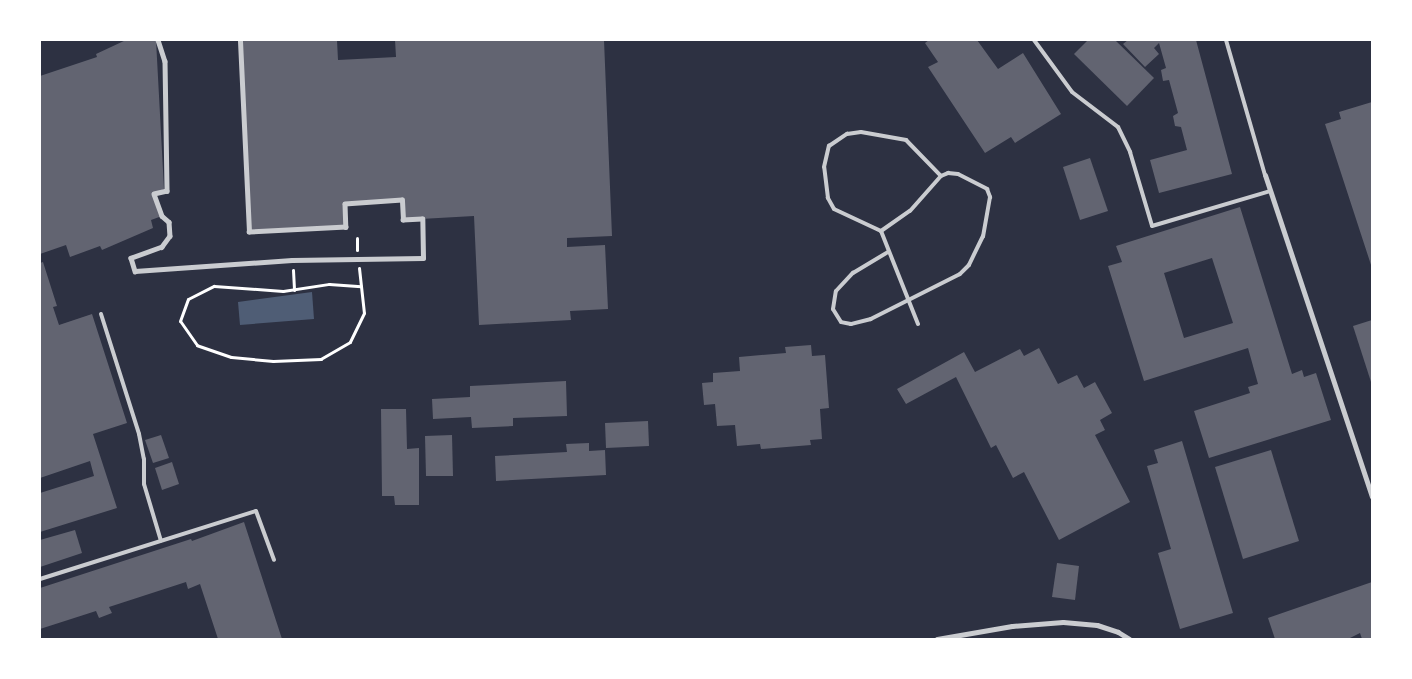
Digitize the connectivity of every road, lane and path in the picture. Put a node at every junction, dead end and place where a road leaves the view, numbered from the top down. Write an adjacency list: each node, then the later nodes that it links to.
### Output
1 (158, 40): 11 (street)
2 (240, 40): 11 (street)
3 (1034, 40): 7 (lane)
4 (1226, 40): 5 (lane)
5 (1265, 175): 7 (street)
6 (941, 176): 8 (lane); 8 (lane); 13 (lane)
7 (1270, 191): 16 (street)
8 (881, 231): 10 (lane)
9 (357, 238): 11 (path)
10 (888, 252): 13 (lane); 13 (lane)
11 (358, 258): 12 (path)
12 (361, 286): 12 (path)
13 (909, 302): 15 (lane)
14 (102, 314): 17 (lane)
15 (918, 324)
16 (1372, 497)
17 (161, 541): 18 (lane); 19 (lane)
18 (274, 560)
19 (40, 579)
20 (937, 639): 21 (street)
21 (1129, 639)

